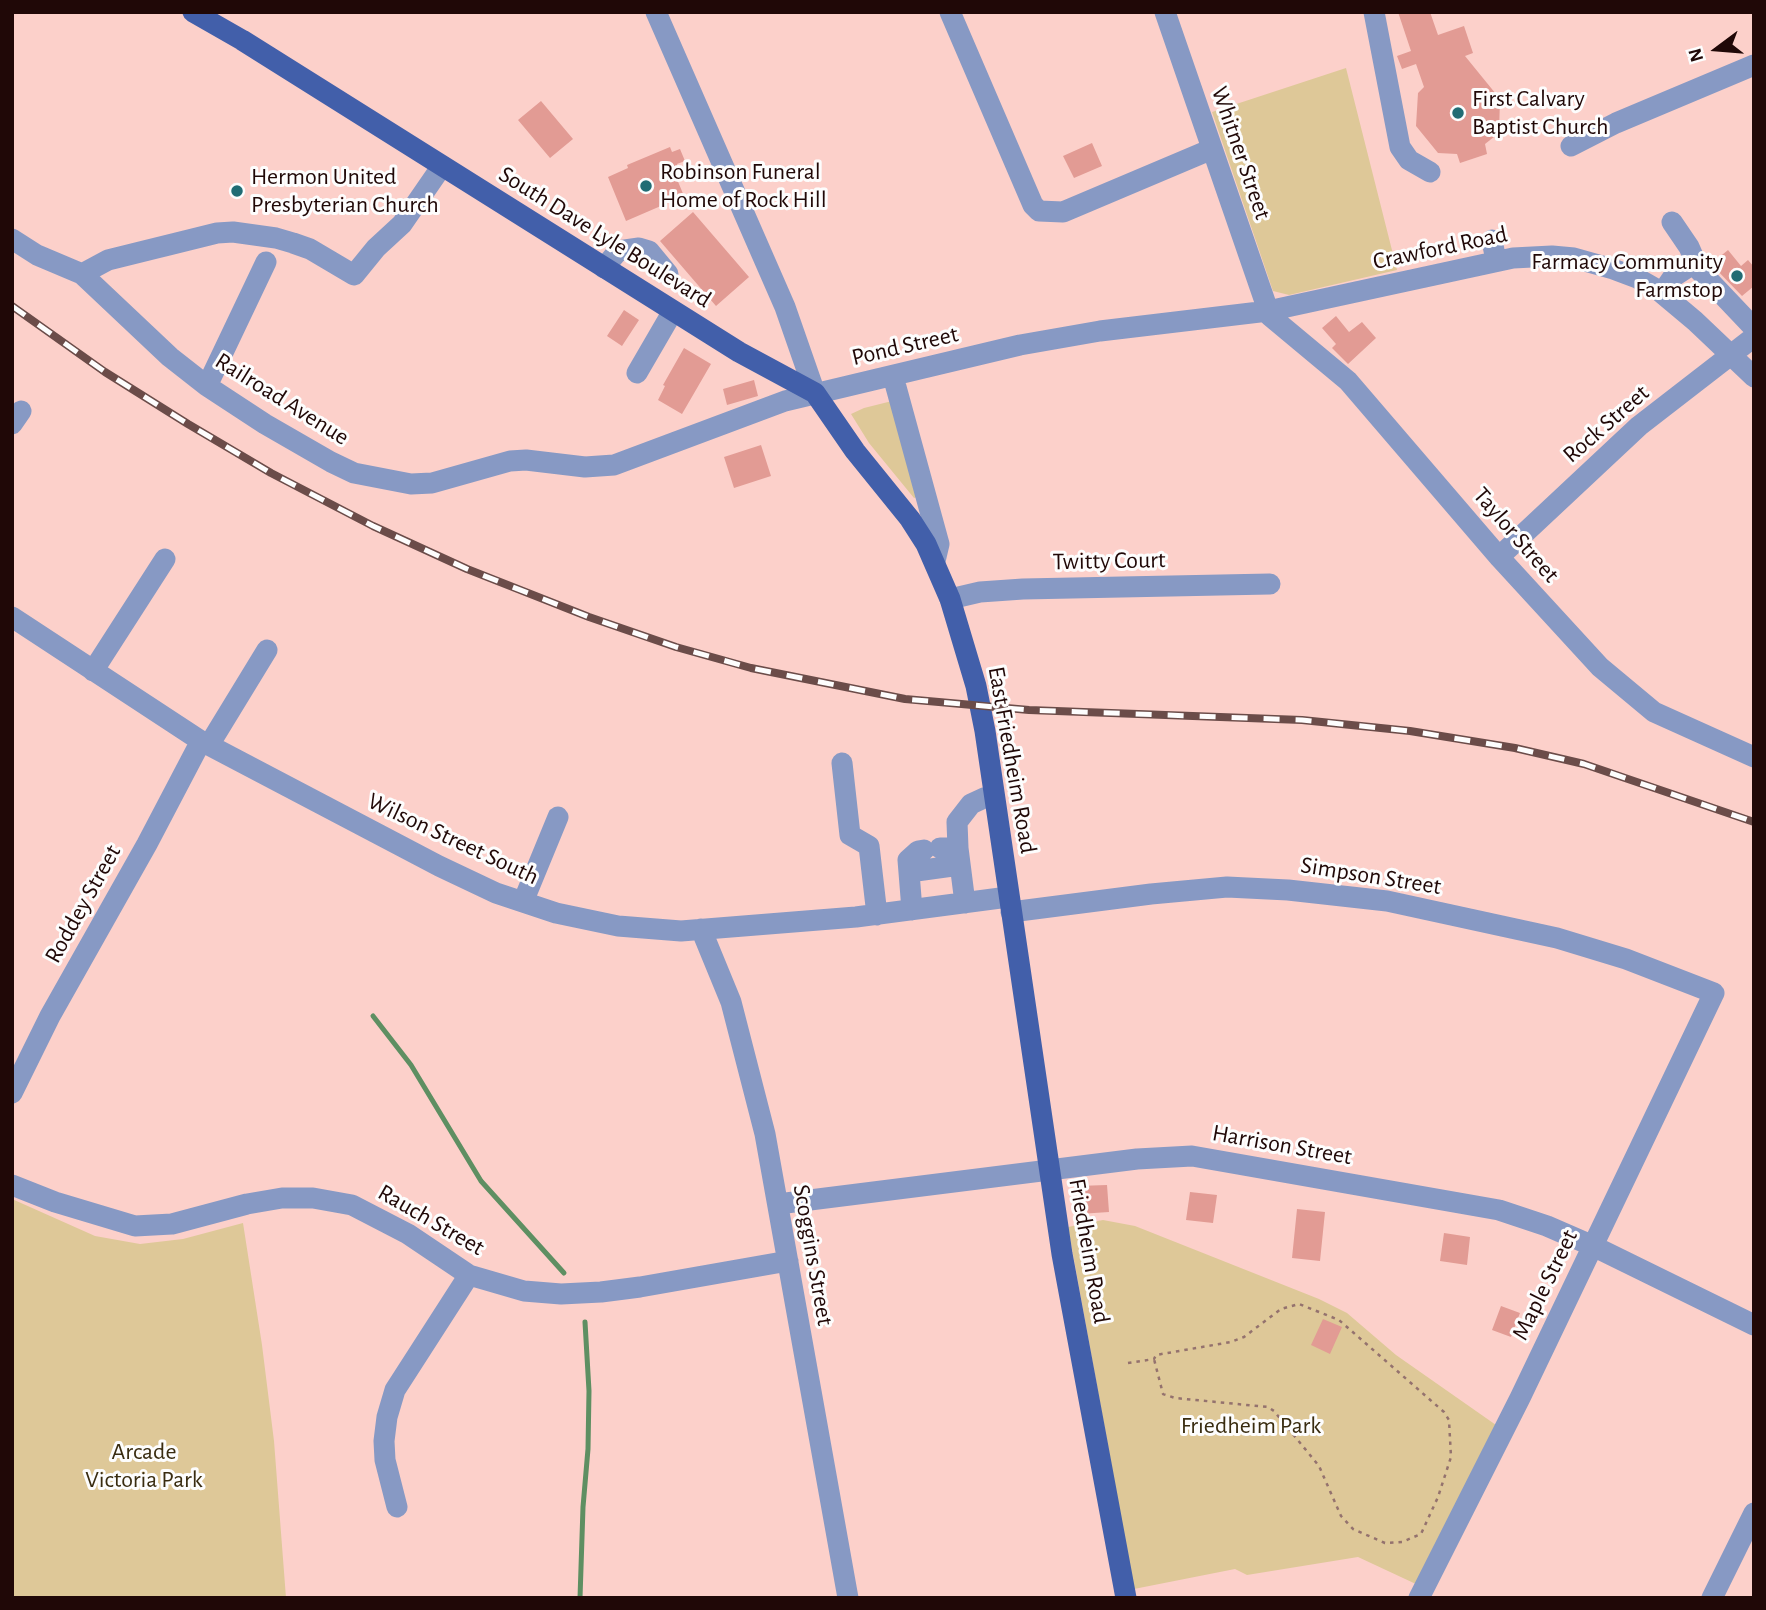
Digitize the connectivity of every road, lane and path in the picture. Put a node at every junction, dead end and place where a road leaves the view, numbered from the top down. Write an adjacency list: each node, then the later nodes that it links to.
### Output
1 (193, 12): 9 (main road, South Dave Lyle Boulevard)
2 (656, 12): 30 (street)
3 (950, 12): 8 (street)
4 (1165, 12): 8 (street, Whitner Street)
5 (1374, 12): 10 (street)
6 (1754, 65): 7 (street)
7 (1571, 146)
8 (1212, 149): 22 (street, Whitner Street)
9 (442, 166): 17 (main road, South Dave Lyle Boulevard); 18 (street)
10 (1430, 172)
11 (1672, 222): 16 (street)
12 (12, 239): 18 (street, Railroad Avenue)
13 (1492, 240): 14 (street)
14 (1496, 261): 20 (street, Crawford Road); 22 (street, Crawford Road)
15 (265, 262): 29 (street)
16 (1696, 262): 20 (street); 23 (street)
17 (604, 268): 19 (street); 21 (main road, South Dave Lyle Boulevard)
18 (82, 274): 29 (street, Railroad Avenue)
19 (668, 274)
20 (1662, 293): 25 (street, Crawford Road)
21 (673, 311): 26 (street); 30 (main road, South Dave Lyle Boulevard)
22 (1268, 311): 27 (street, Pond Street); 32 (street, Taylor Street)
23 (1754, 328)
24 (1754, 337): 25 (street, Rock Street)
25 (1731, 356): 28 (street, Crawford Road); 32 (street, Rock Street)
26 (637, 373)
27 (893, 376): 30 (street, Pond Street); 34 (street, East Friedheim Road)
28 (1754, 377)
29 (207, 386): 31 (street, Railroad Avenue)
30 (815, 393): 31 (street, Pond Street); 34 (main road, South Dave Lyle Boulevard)
31 (565, 464)
32 (1499, 557): 41 (street, Taylor Street)
33 (165, 559): 39 (street)
34 (935, 561): 36 (main road, East Friedheim Road)
35 (1270, 584): 36 (street, Twitty Court)
36 (950, 599): 43 (main road, East Friedheim Road)
37 (12, 617): 39 (street, Wilson Street South)
38 (267, 650): 40 (street, Roddey Street)
39 (93, 671): 40 (street, Wilson Street South)
40 (205, 743): 47 (street, Wilson Street South); 54 (street, Roddey Street)
41 (1754, 757)
42 (842, 763): 51 (street)
43 (994, 797): 45 (street); 49 (main road, East Friedheim Road)
44 (558, 817): 47 (street)
45 (946, 853): 46 (street); 46 (street); 48 (street)
46 (909, 872): 50 (street)
47 (523, 902): 52 (street, Wilson Street South)
48 (965, 903): 49 (street, Wilson Street South); 50 (street, Wilson Street South)
49 (1009, 905): 53 (street, Simpson Street); 55 (main road, Friedheim Road)
50 (912, 910): 51 (street, Wilson Street South)
51 (877, 915): 52 (street, Wilson Street South)
52 (701, 929): 57 (street, Scoggins Street)
53 (1714, 993): 58 (street, Maple Street)
54 (12, 1093)
55 (1049, 1170): 57 (street, Harrison Street); 58 (street, Harrison Street); 67 (main road, Friedheim Road)
56 (12, 1185): 60 (street, Rauch Street)
57 (778, 1204): 59 (street, Scoggins Street)
58 (1593, 1246): 61 (street, Harrison Street); 68 (street, Maple Street)
59 (788, 1261): 60 (street, Rauch Street); 66 (street, Scoggins Street)
60 (469, 1275): 64 (street)
61 (1754, 1325)
62 (1154, 1359): 62 (path); 63 (path)
63 (1128, 1363)
64 (397, 1507)
65 (1754, 1513): 69 (street)
66 (848, 1598)
67 (1126, 1598)
68 (1419, 1598)
69 (1712, 1598)

